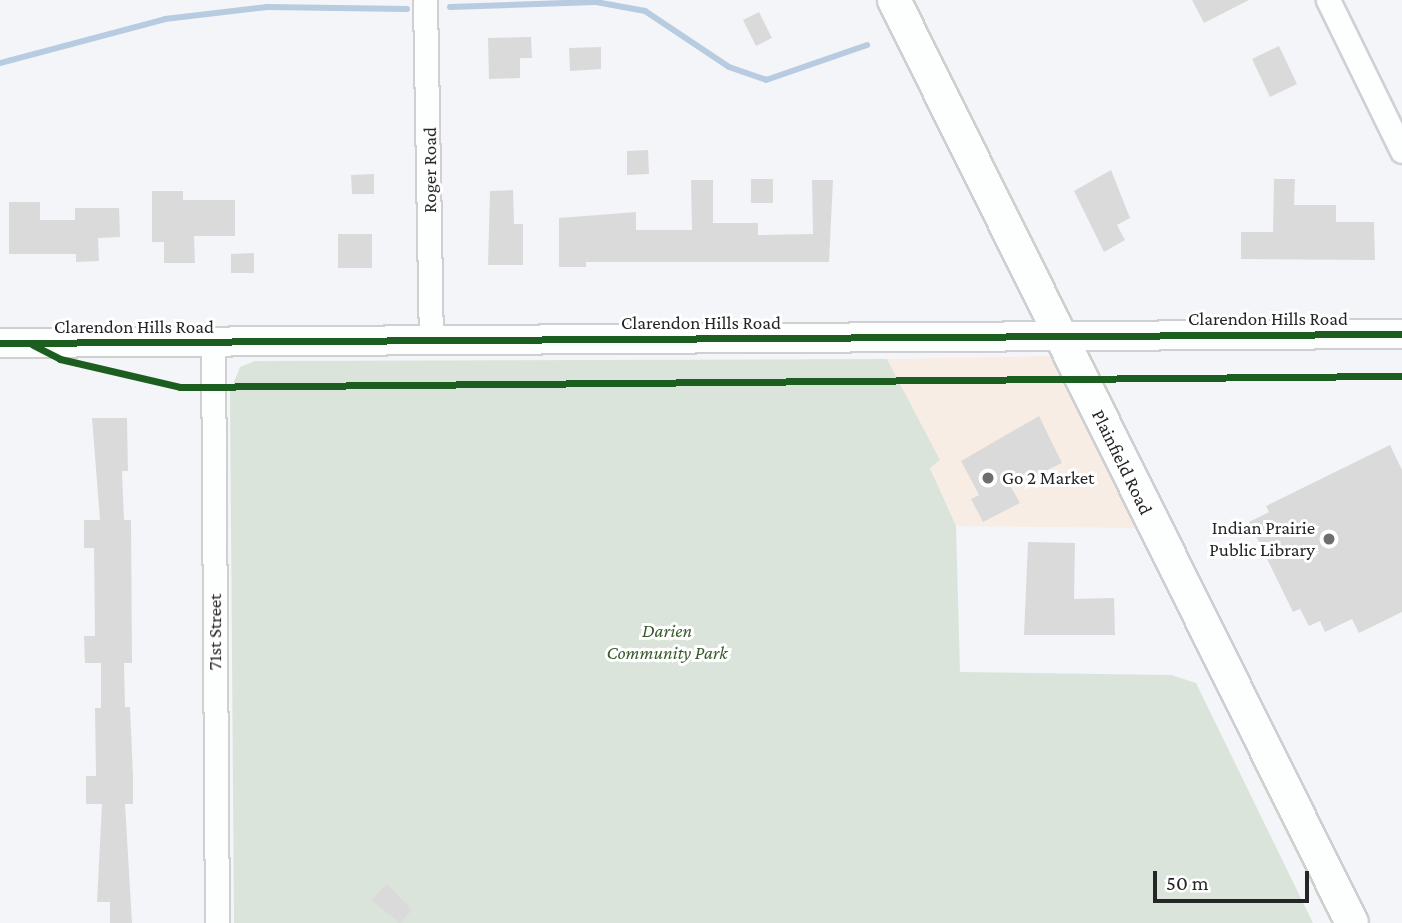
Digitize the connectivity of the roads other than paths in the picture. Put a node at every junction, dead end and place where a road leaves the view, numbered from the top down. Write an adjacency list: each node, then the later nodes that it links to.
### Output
1 (425, 0): 7 (street, Roger Road)
2 (894, 0): 6 (main road, Plainfield Road)
3 (1328, 0): 4 (street)
4 (1402, 151)
5 (1402, 334): 6 (street, Clarendon Hills Road)
6 (1061, 336): 7 (street, Clarendon Hills Road); 11 (main road, Plainfield Road)
7 (430, 341): 8 (street, Clarendon Hills Road)
8 (213, 342): 9 (street, Clarendon Hills Road); 10 (street, 71st Street)
9 (0, 343)
10 (217, 923)
11 (1352, 923)

